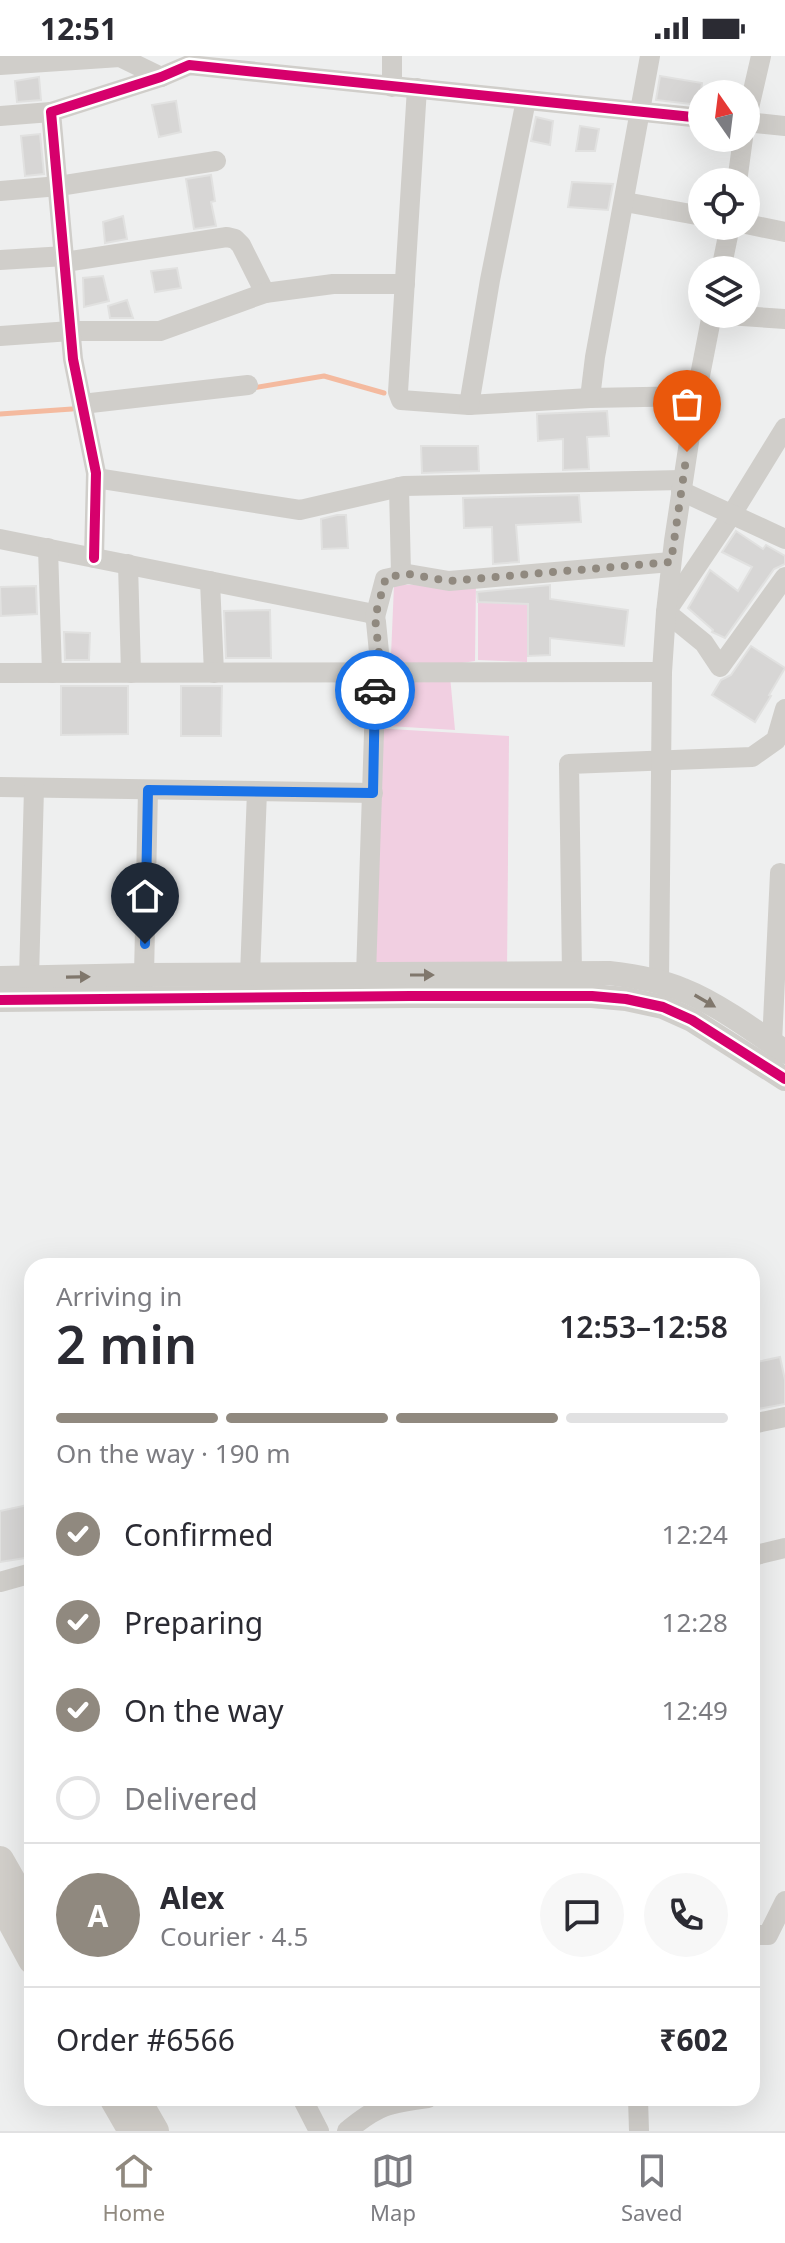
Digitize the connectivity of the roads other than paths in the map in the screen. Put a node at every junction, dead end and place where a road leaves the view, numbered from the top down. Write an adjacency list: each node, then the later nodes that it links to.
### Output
1 (392, 56): 8 (street)
2 (650, 56): 12 (street)
3 (761, 56): 7 (street)
4 (191, 61): 6 (street); 8 (street)
5 (0, 65): 6 (street)
6 (161, 77): 11 (street)
7 (755, 80)
8 (392, 87): 9 (street)
9 (417, 88): 10 (street); 26 (street)
10 (526, 100): 12 (street); 37 (street)
11 (51, 112): 13 (street); 18 (street)
12 (640, 112): 14 (street); 20 (street)
13 (0, 116)
14 (688, 117)
15 (760, 123): 16 (street)
16 (785, 126)
17 (216, 161): 18 (street)
18 (59, 186): 19 (street); 24 (street)
19 (0, 191)
20 (625, 202): 21 (street); 35 (street)
21 (688, 213)
22 (760, 227): 23 (street)
23 (785, 232)
24 (65, 259): 25 (street); 27 (street); 31 (street)
25 (0, 260)
26 (405, 284): 27 (street); 37 (street)
27 (265, 293): 31 (street)
28 (760, 317): 29 (street)
29 (785, 319)
30 (709, 328): 34 (street)
31 (71, 331): 32 (street); 36 (street)
32 (0, 336)
33 (248, 385): 36 (street)
34 (696, 396): 35 (street); 40 (street)
35 (590, 398): 37 (street)
36 (82, 404): 39 (street)
37 (469, 405)
38 (785, 428): 42 (street)
39 (96, 478): 41 (street); 46 (street)
40 (682, 485): 41 (street); 42 (street); 47 (street)
41 (399, 487): 49 (street)
42 (732, 514): 44 (street); 52 (street)
43 (0, 539): 45 (street)
44 (785, 539)
45 (48, 548): 46 (street); 57 (street)
46 (94, 558): 48 (street)
47 (671, 562): 49 (street); 52 (street)
48 (128, 564): 51 (street); 58 (street)
49 (401, 574): 53 (street)
50 (785, 577): 52 (street)
51 (210, 581): 53 (street); 59 (street)
52 (666, 612): 55 (street)
53 (375, 617): 54 (street)
54 (378, 672): 55 (street); 59 (street); 66 (street)
55 (662, 672): 61 (street)
56 (0, 673): 57 (street)
57 (52, 673): 58 (street)
58 (131, 673): 59 (street)
59 (214, 673)
60 (785, 709): 61 (street)
61 (660, 760): 68 (street); 74 (street)
62 (0, 787): 63 (street)
63 (34, 788): 64 (street); 73 (street)
64 (148, 790): 65 (street); 69 (street)
65 (257, 791): 66 (street); 70 (street)
66 (373, 793): 71 (street)
67 (783, 871): 76 (street)
68 (572, 974): 71 (street, one-way to 68); 74 (street)
69 (144, 975): 70 (street); 73 (street, one-way to 69)
70 (250, 975): 71 (street)
71 (366, 975)
72 (0, 978): 73 (street)
73 (29, 978)
74 (659, 982): 76 (street, one-way to 76)
75 (0, 1000): 77 (street)
76 (779, 1048)
77 (785, 1079)
78 (785, 1417): 79 (street)
79 (760, 1422)
80 (785, 1548): 81 (street)
81 (760, 1554)
82 (24, 1580): 83 (street)
83 (0, 1582)
84 (0, 1860): 87 (main road)
85 (0, 1901): 89 (main road)
86 (785, 1901): 88 (street)
87 (24, 1902)
88 (768, 1935)
89 (24, 1945)
90 (118, 2106): 95 (main road)
91 (141, 2106): 96 (main road)
92 (306, 2106): 97 (street)
93 (382, 2106): 98 (street)
94 (638, 2106): 99 (street)
95 (132, 2131)
96 (155, 2131)
97 (319, 2131)
98 (347, 2131)
99 (639, 2131)

